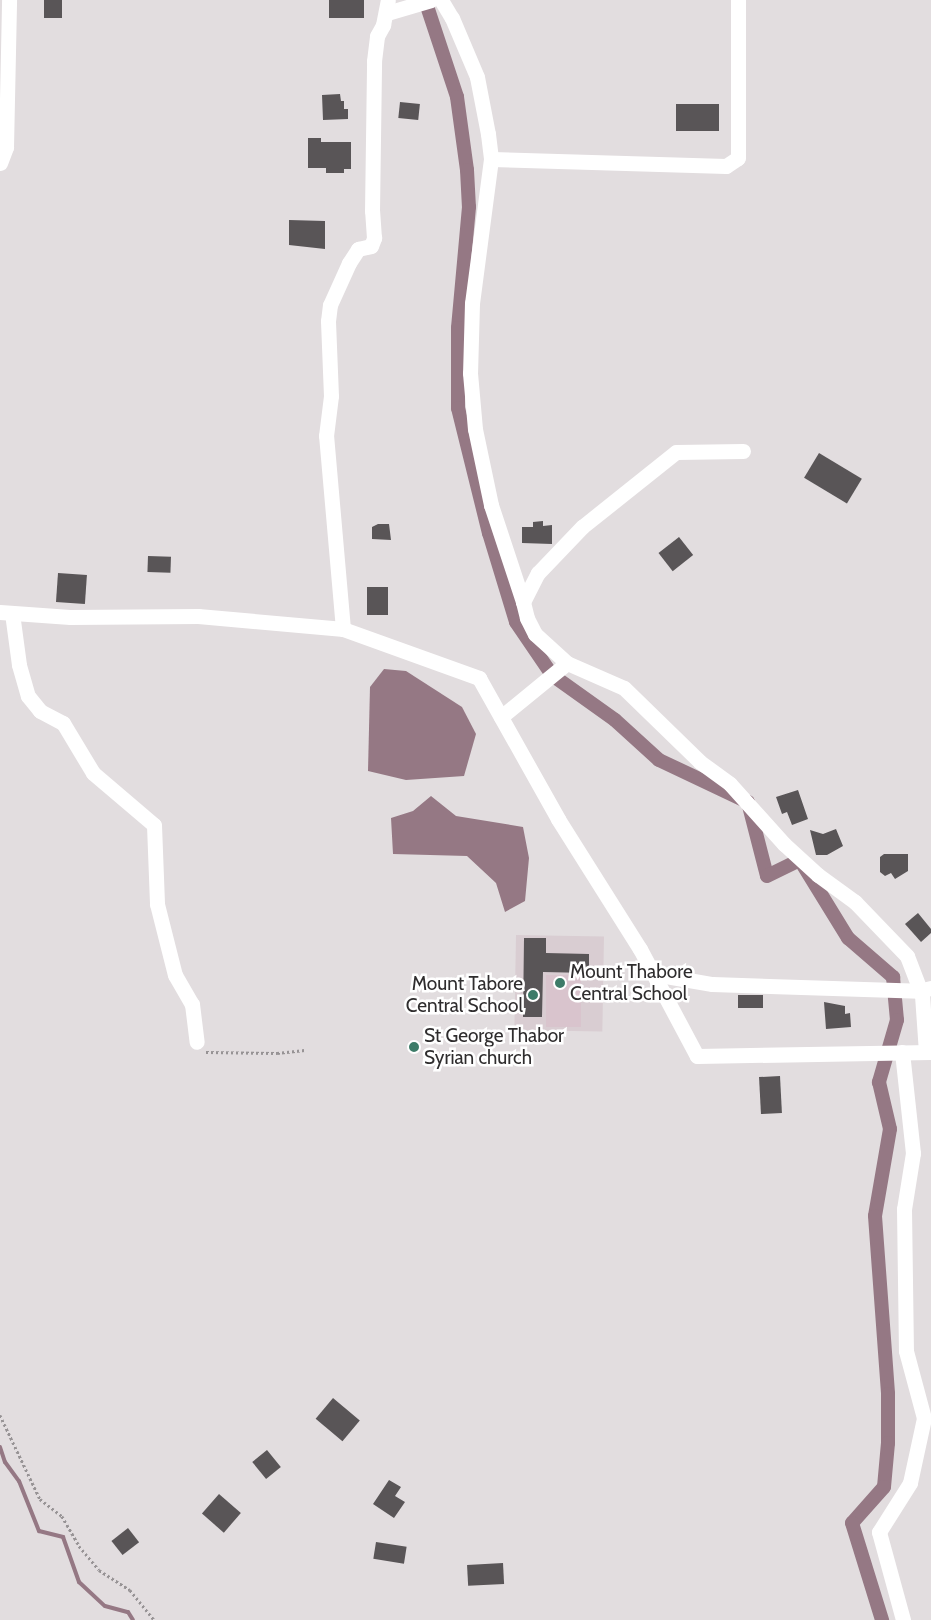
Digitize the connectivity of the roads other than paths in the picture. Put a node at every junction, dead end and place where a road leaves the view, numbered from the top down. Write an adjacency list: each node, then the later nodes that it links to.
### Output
1 (9, 0): 7 (street)
2 (431, 0): 5 (street)
3 (440, 0): 6 (street)
4 (738, 0): 6 (street)
5 (388, 7): 11 (street)
6 (491, 159): 9 (street)
7 (0, 163)
8 (742, 451): 9 (street)
9 (523, 602): 12 (street)
10 (6, 612): 11 (street); 16 (street)
11 (343, 629): 13 (street)
12 (568, 663): 13 (street); 15 (street)
13 (501, 717): 14 (street)
14 (654, 974): 15 (street); 17 (street)
15 (924, 990): 18 (street)
16 (197, 1042)
17 (902, 1052): 18 (street); 19 (street)
18 (929, 1052)
19 (903, 1620)

